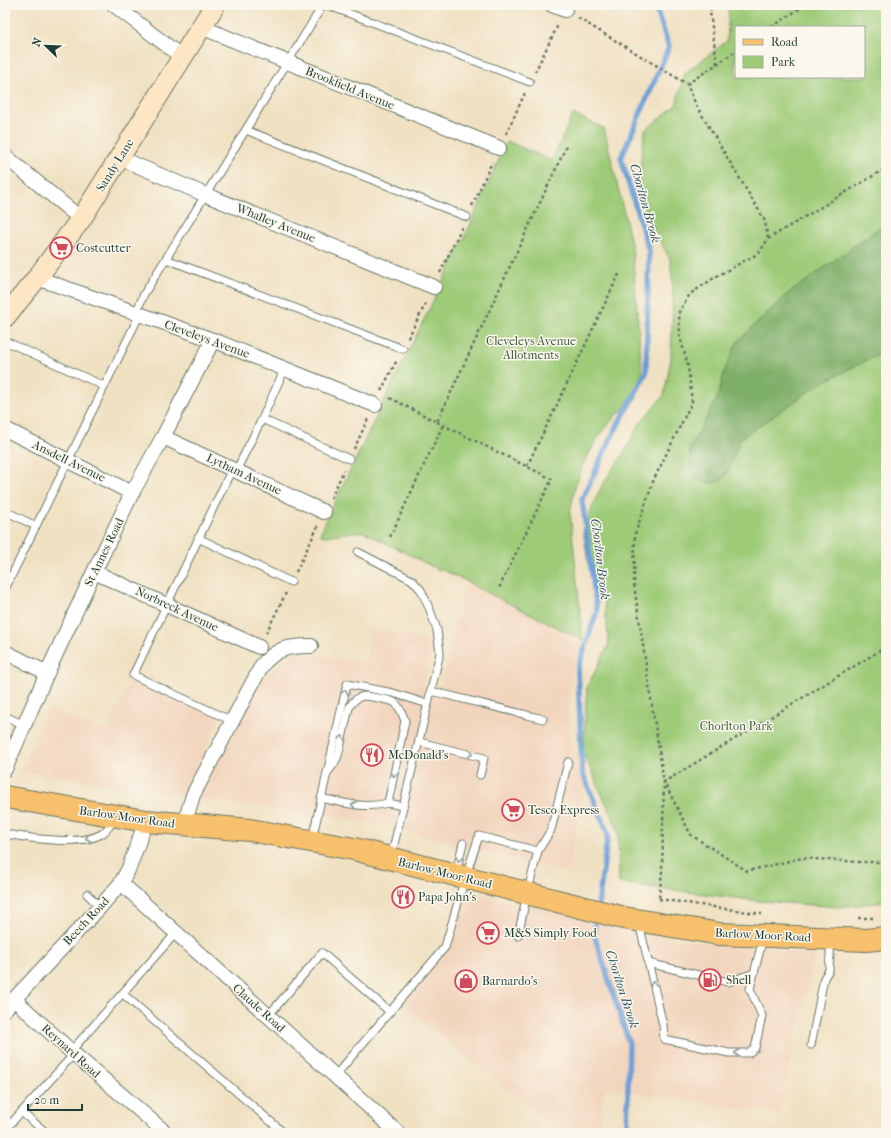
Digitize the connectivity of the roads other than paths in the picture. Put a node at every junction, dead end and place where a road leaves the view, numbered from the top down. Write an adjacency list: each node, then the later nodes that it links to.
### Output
1 (114, 5): 6 (street)
2 (215, 5): 5 (street, Sandy Lane)
3 (323, 5): 7 (lane)
4 (327, 5): 8 (lane)
5 (201, 27): 6 (street, Sandy Lane); 7 (street, Brookfield Avenue)
6 (182, 57): 12 (street, Sandy Lane)
7 (288, 62): 9 (lane); 10 (street, Brookfield Avenue)
8 (530, 82)
9 (246, 130): 13 (lane); 14 (lane)
10 (499, 148)
11 (5, 156): 15 (street)
12 (120, 158): 13 (street, Whalley Avenue); 15 (street, Sandy Lane)
13 (206, 195): 16 (lane); 18 (street, Whalley Avenue)
14 (467, 217)
15 (81, 219): 17 (street, Sandy Lane)
16 (166, 259): 19 (lane); 23 (lane)
17 (37, 278): 19 (street, Cleveleys Avenue); 20 (street, Sandy Lane)
18 (434, 287)
19 (138, 313): 21 (street, Cleveleys Avenue); 25 (lane)
20 (5, 317)
21 (213, 340): 24 (street, Cleveleys Avenue); 29 (street, St Annes Road)
22 (5, 341): 25 (lane)
23 (402, 349)
24 (285, 368): 26 (street, Cleveleys Avenue); 27 (lane)
25 (104, 386): 31 (lane)
26 (375, 405)
27 (262, 419): 30 (lane); 32 (lane)
28 (5, 429): 31 (street, Ansdell Avenue)
29 (163, 437): 32 (street, Lytham Avenue); 33 (street, St Annes Road)
30 (349, 459)
31 (68, 461): 33 (street, Ansdell Avenue); 36 (lane)
32 (234, 470): 35 (street, Lytham Avenue); 37 (lane)
33 (132, 493): 39 (street, St Annes Road)
34 (5, 511): 36 (lane)
35 (324, 512)
36 (36, 526): 40 (lane)
37 (198, 538): 41 (lane); 43 (lane)
38 (358, 552): 48 (lane)
39 (94, 572): 43 (street, Norbreck Avenue); 47 (street, St Annes Road)
40 (7, 578): 42 (lane)
41 (291, 582)
42 (5, 589)
43 (166, 605): 45 (street, Norbreck Avenue); 52 (lane)
44 (311, 646): 52 (street)
45 (260, 647)
46 (5, 652): 47 (street)
47 (47, 673): 53 (street, St Annes Road)
48 (431, 692): 49 (lane); 51 (lane)
49 (428, 704): 54 (lane); 57 (lane, one-way to 49)
50 (5, 716): 53 (lane)
51 (543, 719)
52 (232, 721): 65 (street)
53 (24, 725): 56 (street, St Annes Road)
54 (419, 742): 58 (lane, one-way to 58); 62 (lane)
55 (568, 762): 69 (lane)
56 (5, 769)
57 (327, 773): 60 (lane); 61 (lane, one-way to 61)
58 (480, 775)
59 (5, 797): 63 (main road, Barlow Moor Road)
60 (321, 798): 61 (lane, one-way to 60); 67 (lane)
61 (388, 803): 62 (lane)
62 (404, 806): 70 (lane)
63 (117, 816): 64 (main road, Barlow Moor Road); 66 (lane, one-way to 66)
64 (146, 821): 65 (main road, Barlow Moor Road); 72 (street, Beech Road)
65 (184, 825): 67 (main road, Barlow Moor Road)
66 (5, 834)
67 (312, 841): 70 (main road, Barlow Moor Road)
68 (463, 843): 71 (lane, one-way to 71)
69 (538, 851): 71 (lane); 74 (lane)
70 (391, 859): 71 (main road, Barlow Moor Road)
71 (460, 877): 74 (main road, Barlow Moor Road); 86 (lane)
72 (121, 883): 75 (street, Beech Road); 78 (street, Claude Road)
73 (87, 894): 75 (lane)
74 (527, 894): 76 (main road, Barlow Moor Road); 79 (lane)
75 (100, 907): 85 (street, Beech Road)
76 (631, 919): 77 (main road, Barlow Moor Road); 82 (lane)
77 (764, 925): 81 (main road, Barlow Moor Road); 83 (lane)
78 (176, 933): 84 (lane); 87 (street, Claude Road)
79 (518, 936)
80 (886, 938): 81 (main road, Barlow Moor Road)
81 (831, 939): 88 (lane)
82 (648, 963): 83 (lane); 83 (lane, one-way to 82)
83 (754, 973)
84 (123, 994): 89 (lane); 95 (lane)
85 (10, 1004): 89 (street, Reynard Road)
86 (390, 1012): 87 (lane); 90 (lane)
87 (268, 1016): 90 (street, Claude Road)
88 (811, 1045)
89 (73, 1053): 91 (lane); 94 (street, Reynard Road)
90 (335, 1076): 96 (street, Claude Road)
91 (21, 1112): 92 (lane); 93 (lane)
92 (5, 1130)
93 (47, 1133)
94 (166, 1133)
95 (284, 1133)
96 (398, 1133)

